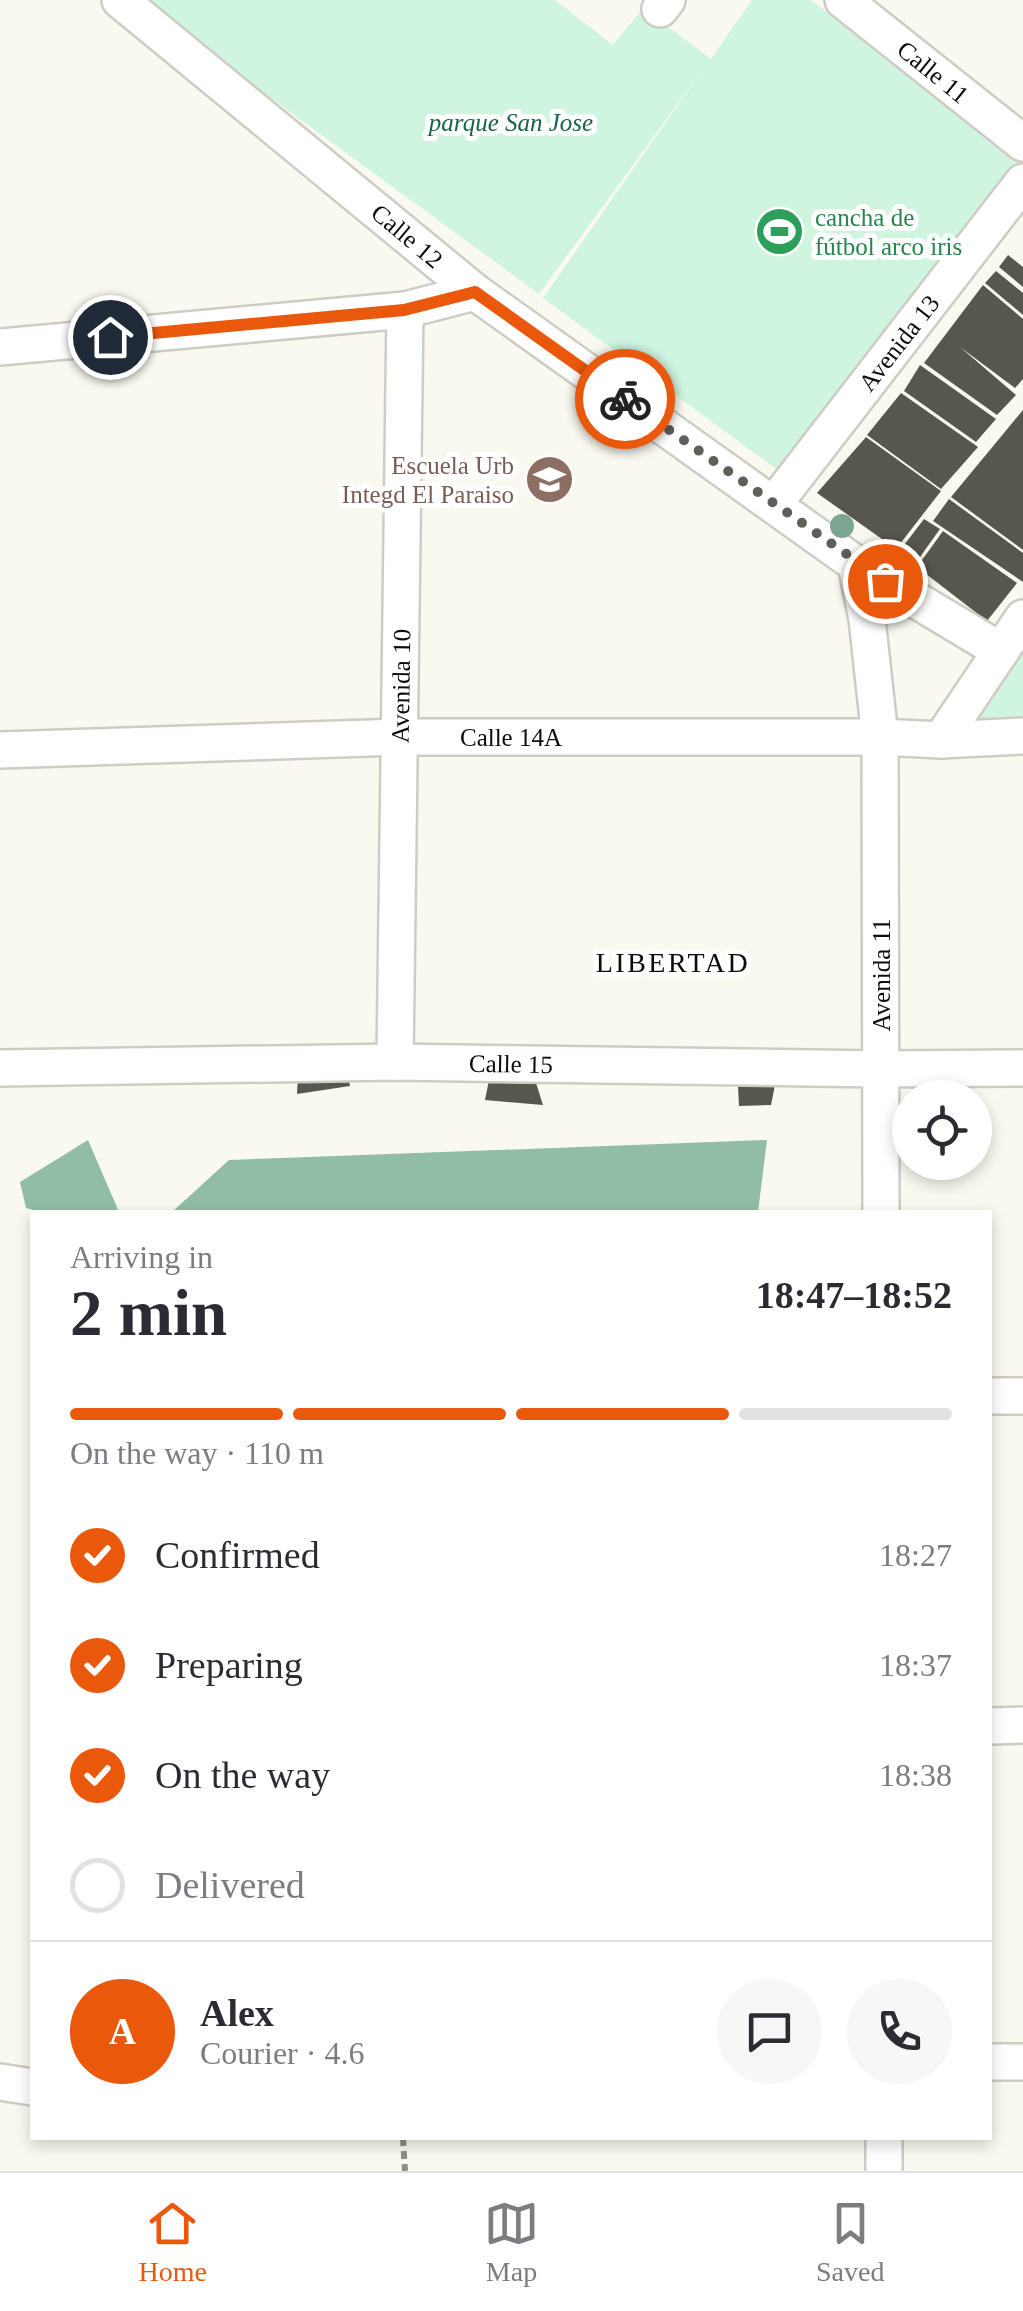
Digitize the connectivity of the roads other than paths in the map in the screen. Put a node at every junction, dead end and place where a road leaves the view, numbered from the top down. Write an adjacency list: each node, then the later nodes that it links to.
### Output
1 (120, 0): 5 (street, Calle 12)
2 (843, 0): 3 (street, Calle 11)
3 (1023, 144)
4 (1023, 182): 8 (street, Avenida 13)
5 (475, 292): 6 (street); 8 (street, Calle 12)
6 (404, 310): 7 (street); 13 (street, Avenida 10)
7 (0, 347)
8 (774, 504): 9 (street, Calle 12)
9 (856, 564): 11 (street, Calle 12); 14 (street)
10 (1023, 618): 11 (street)
11 (1001, 652): 15 (street)
12 (1023, 736): 15 (street, Calle 14A)
13 (400, 737): 14 (street, Calle 14A); 16 (street, Calle 14A); 17 (street, Avenida 10)
14 (880, 737): 15 (street, Calle 14A); 20 (street, Avenida 11)
15 (941, 740)
16 (0, 750)
17 (395, 1062): 18 (street, Calle 15); 20 (street, Calle 15)
18 (0, 1068)
19 (1023, 1068): 20 (street, Calle 15)
20 (881, 1069): 21 (street, Avenida 11)
21 (882, 1210)
22 (992, 1396): 23 (street)
23 (1023, 1396)
24 (992, 1726): 25 (street)
25 (1023, 1726)
26 (992, 2062): 27 (street)
27 (1023, 2062)
28 (0, 2082): 29 (street)
29 (30, 2087)
30 (884, 2140): 31 (street)
31 (884, 2171)

